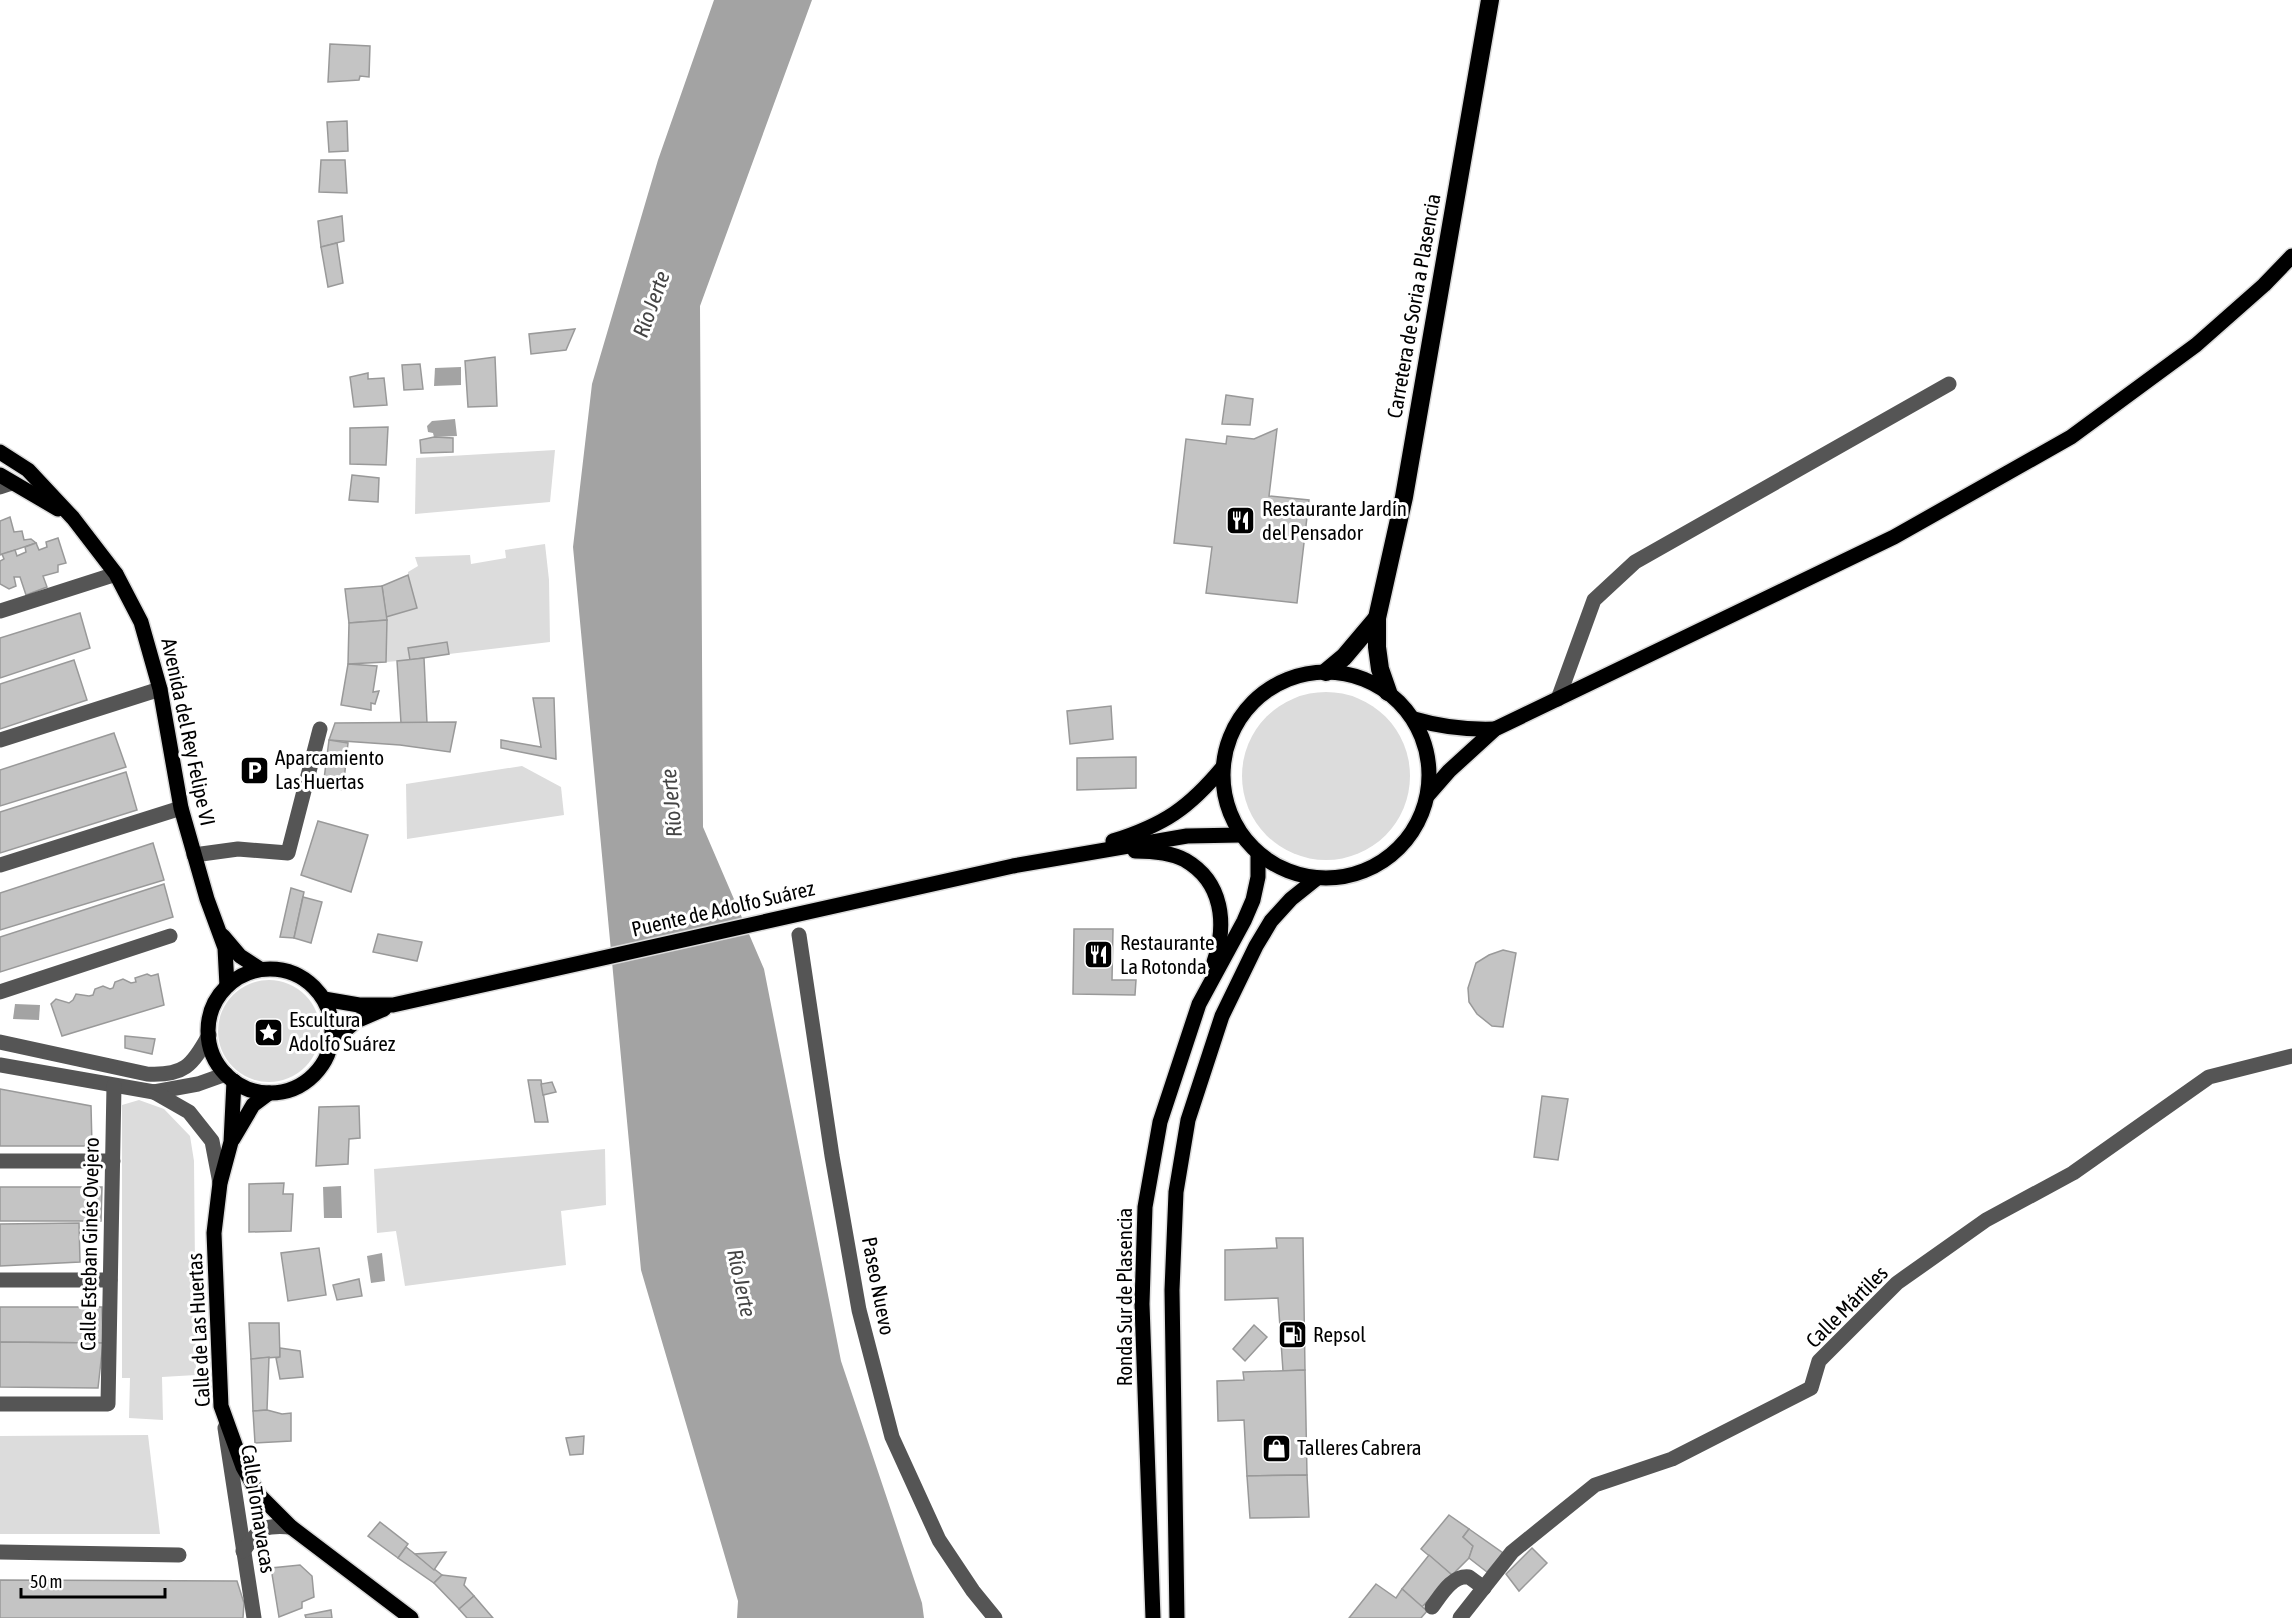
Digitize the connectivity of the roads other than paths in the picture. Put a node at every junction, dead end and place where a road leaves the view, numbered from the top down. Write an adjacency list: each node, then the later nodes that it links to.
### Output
1 (1490, 0): 9 (highway, Carretera de Soria a Plasencia)
2 (2292, 256): 13 (main road)
3 (1949, 384): 13 (street)
4 (0, 452): 6 (main road, Avenida del Rey Felipe VI)
5 (4, 482): 6 (main road, Avenida del Rey Felipe VI)
6 (73, 518): 7 (main road, Avenida del Rey Felipe VI)
7 (116, 574): 8 (street); 11 (main road, Avenida del Rey Felipe VI)
8 (0, 611)
9 (1377, 618): 10 (highway); 12 (highway)
10 (1326, 672): 12 (main road); 18 (main road)
11 (160, 688): 17 (street); 20 (main road, Avenida del Rey Felipe VI)
12 (1388, 692): 14 (main road)
13 (1558, 699): 16 (main road)
14 (1414, 720): 16 (main road); 19 (main road)
15 (320, 729): 24 (street)
16 (1495, 729): 19 (main road)
17 (0, 740)
18 (1223, 767): 21 (main road); 25 (main road)
19 (1428, 795): 27 (main road)
20 (181, 808): 24 (main road, Avenida del Rey Felipe VI); 26 (street)
21 (1241, 835): 22 (main road); 23 (main road)
22 (1111, 849): 25 (main road); 36 (main road)
23 (1258, 854): 27 (main road); 36 (main road, Ronda Sur de Plasencia)
24 (194, 855): 28 (main road, Avenida del Rey Felipe VI)
25 (1063, 856): 35 (main road, Puente de Adolfo Suárez)
26 (0, 865)
27 (1317, 879): 64 (main road)
28 (221, 934): 31 (main road); 32 (main road)
29 (799, 935): 62 (street, Paseo Nuevo)
30 (170, 936): 33 (street)
31 (260, 969): 32 (main road); 34 (main road)
32 (227, 986): 37 (main road)
33 (0, 992)
34 (324, 999): 35 (main road); 39 (main road)
35 (396, 1004): 39 (main road)
36 (1199, 1004): 63 (main road, Ronda Sur de Plasencia)
37 (208, 1035): 38 (street); 42 (main road)
38 (0, 1042)
39 (331, 1042): 45 (main road)
40 (2292, 1056): 58 (street, Calle Mártiles)
41 (0, 1065): 43 (street)
42 (230, 1078): 44 (street); 45 (main road); 46 (main road)
43 (114, 1086): 44 (street); 48 (street, Calle Esteban Ginés Ovejero)
44 (154, 1092): 49 (street)
45 (269, 1093): 46 (main road)
46 (231, 1142): 49 (main road, Calle de Las Huertas)
47 (0, 1161): 48 (street)
48 (113, 1161): 51 (street, Calle Esteban Ginés Ovejero)
49 (220, 1183): 53 (main road, Calle de Las Huertas)
50 (0, 1280): 51 (street)
51 (110, 1280): 52 (street, Calle Esteban Ginés Ovejero)
52 (0, 1404)
53 (221, 1406): 54 (main road, Calle de Las Huertas); 55 (street, Calle Tornavacas)
54 (291, 1527): 55 (street); 61 (main road, Calle de Las Huertas)
55 (243, 1551): 60 (street, Calle Tornavacas)
56 (0, 1552): 57 (street)
57 (179, 1555)
58 (1484, 1588): 59 (street); 65 (street, Calle Mártiles)
59 (1432, 1606)
60 (254, 1618)
61 (411, 1618)
62 (996, 1618)
63 (1153, 1618)
64 (1177, 1618)
65 (1460, 1618)

